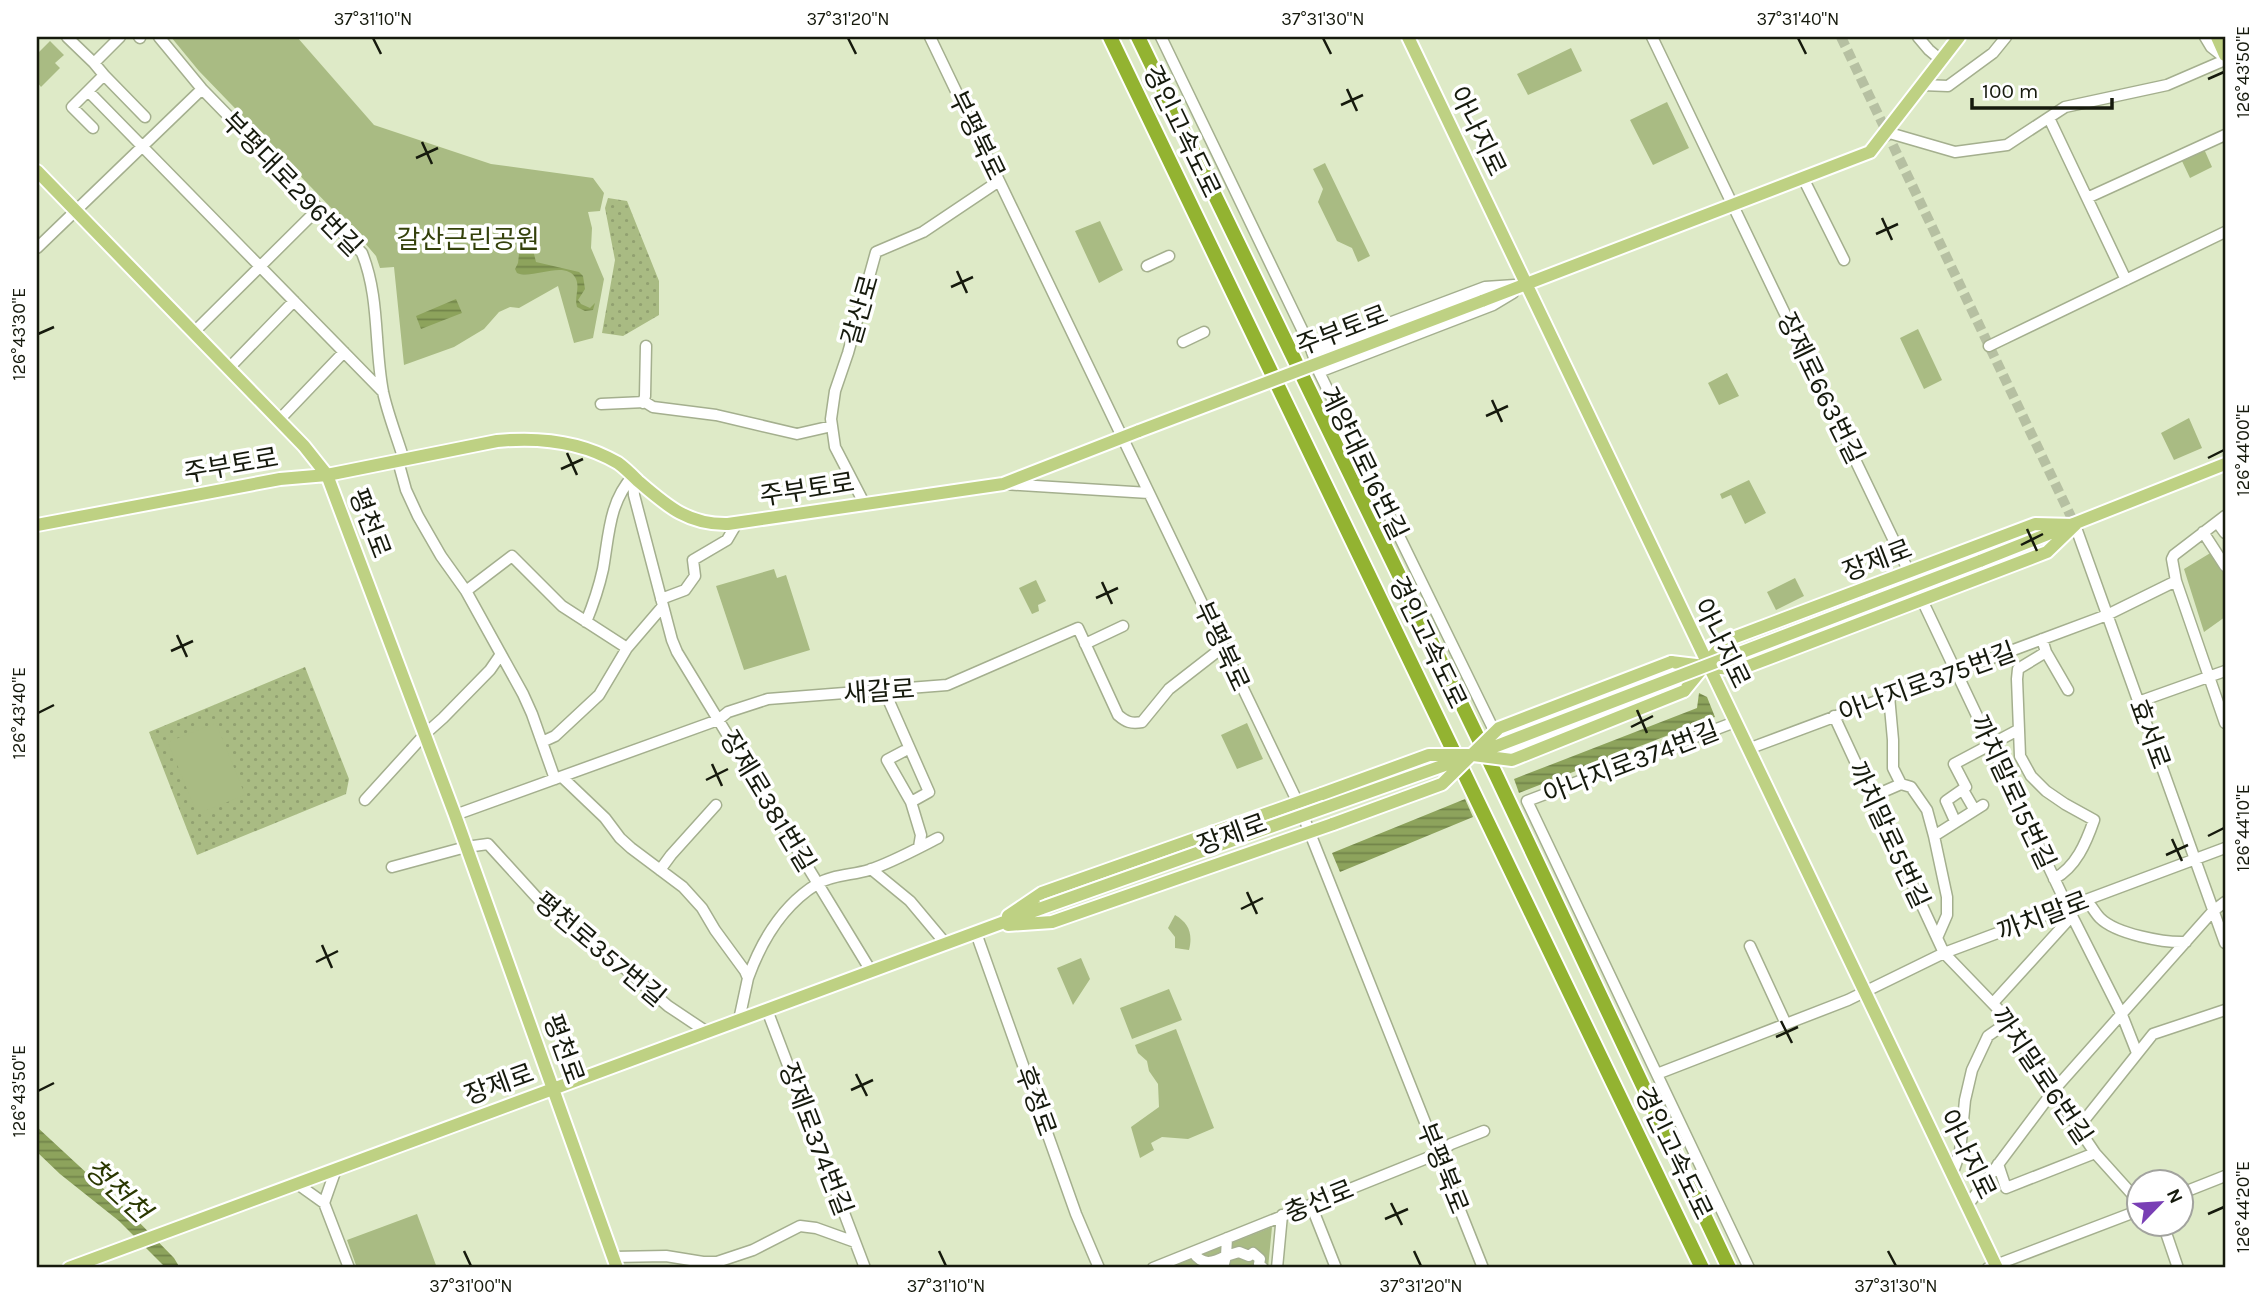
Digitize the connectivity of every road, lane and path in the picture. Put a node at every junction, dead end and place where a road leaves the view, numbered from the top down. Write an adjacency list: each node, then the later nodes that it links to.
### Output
1 (67, 37): 17 (street)
2 (120, 37): 17 (street)
3 (159, 37): 20 (street, 부평대로296번길)
4 (930, 37): 30 (street, 부평북로)
5 (1110, 37): 192 (highway, 경인고속도로)
6 (1138, 37): 193 (highway, 경인고속도로)
7 (1161, 37): 51 (street, 계양대로16번길)
8 (1408, 37): 42 (main road, 아나지로)
9 (1652, 37): 32 (street, 장제로663번길)
10 (1918, 37): 16 (street)
11 (1959, 37): 16 (main road, 주부토로)
12 (2006, 37): 19 (street)
13 (2205, 37): 15 (street)
14 (2217, 37): 15 (main road)
15 (2225, 58): 23 (street)
16 (1941, 60): 19 (main road, 주부토로)
17 (94, 63): 18 (street)
18 (104, 75): 21 (street); 22 (street)
19 (1922, 85): 25 (main road, 주부토로)
20 (202, 89): 27 (street); 33 (street, 부평대로296번길)
21 (88, 91): 24 (street); 27 (street, 부평대로296번길)
22 (145, 117)
23 (2049, 118): 25 (street); 31 (street)
24 (93, 128)
25 (1886, 132): 29 (main road, 주부토로)
26 (2225, 135): 31 (street)
27 (142, 147): 34 (street); 39 (street, 부평대로296번길)
28 (37, 171): 34 (main road, 평천로)
29 (1803, 178): 32 (main road, 주부토로); 38 (street)
30 (999, 181): 59 (street, 갈산로); 60 (street, 부평북로)
31 (2087, 198): 41 (street)
32 (1733, 205): 42 (main road, 주부토로); 75 (street, 장제로663번길)
33 (318, 209): 39 (street); 55 (street, 부평대로296번길)
34 (75, 211): 36 (street); 44 (main road, 평천로)
35 (2225, 232): 41 (street)
36 (37, 248)
37 (1169, 256): 40 (street)
38 (1844, 260)
39 (261, 266): 43 (street, 부평대로296번길); 44 (street)
40 (1147, 266)
41 (2126, 280): 49 (street)
42 (1526, 285): 47 (street); 52 (street); 60 (main road, 주부토로, bridge); 89 (main road, 아나지로)
43 (294, 301): 50 (street, 부평대로296번길); 53 (street)
44 (194, 332): 53 (main road, 평천로)
45 (1204, 332): 46 (street)
46 (1184, 342)
47 (1331, 345): 51 (street); 52 (street)
48 (646, 346): 56 (street)
49 (1989, 346)
50 (344, 352): 55 (street, 부평대로296번길); 58 (street)
51 (1312, 352): 54 (street, 계양대로16번길)
52 (1338, 365): 54 (street)
53 (229, 369): 58 (main road, 평천로)
54 (1319, 372): 103 (street, 계양대로16번길)
55 (383, 392): 61 (street, 부평대로296번길)
56 (643, 402): 57 (street); 59 (street)
57 (601, 404)
58 (279, 420): 63 (main road, 평천로)
59 (832, 426): 67 (street, 갈산로)
60 (1122, 437): 65 (main road, 주부토로); 66 (street, 부평북로)
61 (401, 460): 63 (main road, 주부토로); 64 (main road, 주부토로); 77 (street, 부평대로296번길)
62 (2225, 464): 71 (main road, 장제로)
63 (327, 475): 70 (main road, 주부토로); 102 (main road, 평천로)
64 (633, 476): 69 (main road, 주부토로); 79 (street, 장제로381번길); 81 (street)
65 (1003, 484): 66 (street); 67 (main road, 주부토로)
66 (1149, 493): 85 (street, 부평북로)
67 (864, 503): 69 (main road, 주부토로)
68 (2221, 519): 72 (street); 73 (street)
69 (737, 523): 79 (street, 주부토로)
70 (37, 525)
71 (2074, 525): 75 (main road, 장제로); 78 (main road, 장제로); 80 (street, 효서로); 108 (main road, 장제로, bridge)
72 (2203, 532): 74 (street); 76 (street)
73 (2225, 533)
74 (2225, 566)
75 (1909, 572): 89 (main road, 장제로)
76 (2176, 581): 80 (street, 아나지로375번길); 92 (street)
77 (466, 591): 81 (street); 88 (street, 부평대로296번길)
78 (1922, 600): 89 (main road, 장제로); 90 (street, 까치말로15번길)
79 (662, 602): 86 (street); 98 (street, 장제로381번길)
80 (2107, 615): 83 (street, 아나지로375번길); 96 (street, 효서로)
81 (586, 622): 86 (street)
82 (1123, 626): 84 (street)
83 (2042, 639): 87 (street); 90 (street, 아나지로375번길)
84 (1086, 644): 85 (street); 93 (street, 새갈로)
85 (1223, 647): 115 (street, 부평북로)
86 (627, 648): 104 (street)
87 (2046, 652): 94 (street); 101 (street)
88 (501, 654): 102 (street); 104 (street, 부평대로296번길)
89 (1707, 665): 99 (main road, 아나지로); 103 (street); 103 (street); 108 (main road, 장제로, bridge); 108 (main road, 장제로, bridge)
90 (1956, 671): 95 (street, 아나지로375번길); 105 (street, 까치말로15번길)
91 (2225, 671): 92 (street)
92 (2209, 677): 96 (street); 100 (street)
93 (884, 690): 98 (street, 새갈로); 114 (street)
94 (2068, 690)
95 (1889, 696): 97 (street, 아나지로375번길); 110 (street)
96 (2138, 702): 125 (street, 효서로)
97 (1834, 716): 106 (street, 아나지로375번길); 112 (street, 까치말로5번길)
98 (718, 720): 109 (street, 새갈로); 130 (street, 장제로381번길)
99 (1735, 722): 106 (main road, 아나지로); 155 (street, 아나지로374번길)
100 (2225, 723)
101 (2018, 730): 105 (street); 129 (street)
102 (425, 734): 113 (street); 117 (main road, 평천로)
103 (1497, 737)
104 (542, 741): 109 (street, 부평대로296번길)
105 (1989, 744): 111 (street); 129 (street, 까치말로15번길)
106 (1748, 749): 145 (main road, 아나지로)
107 (904, 751): 114 (street)
108 (1473, 755): 115 (main road, 장제로, bridge); 119 (main road, 장제로, bridge); 135 (main road, 장제로, bridge)
109 (558, 778): 117 (street, 새갈로); 128 (street)
110 (1901, 784): 112 (street); 120 (street)
111 (1963, 790): 118 (street); 118 (street)
112 (1871, 797): 137 (street, 까치말로5번길)
113 (365, 800)
114 (911, 802): 123 (street)
115 (1298, 803): 119 (street, 부평북로); 135 (main road, 장제로)
116 (716, 805): 128 (street)
117 (455, 815): 122 (main road, 평천로)
118 (1955, 821): 120 (street)
119 (1311, 831): 135 (main road, 장제로); 161 (street, 부평북로)
120 (1934, 836): 137 (street)
121 (939, 838): 123 (street, 장제로381번길)
122 (466, 847): 126 (street); 153 (street, 평천로357번길); 156 (main road, 평천로)
123 (919, 847): 127 (street, 장제로381번길)
124 (2225, 848): 125 (street, 까치말로)
125 (2195, 859): 131 (street, 까치말로); 133 (street, 효서로)
126 (392, 867)
127 (871, 869): 130 (street, 장제로381번길); 140 (street)
128 (660, 870): 144 (street)
129 (2054, 879): 134 (street, 까치말로15번길)
130 (818, 883): 143 (street, 장제로381번길); 144 (street, 장제로381번길)
131 (2086, 900): 134 (street, 까치말로); 138 (street)
132 (2225, 902): 133 (street)
133 (2213, 911): 138 (street); 139 (street, 효서로)
134 (2070, 912): 142 (street, 까치말로); 146 (street); 149 (street, 까치말로15번길)
135 (993, 926): 136 (main road, 장제로)
136 (976, 933): 140 (main road, 장제로); 186 (street, 후정로)
137 (1937, 938): 142 (street, 까치말로5번길)
138 (2186, 942): 149 (street)
139 (2225, 943)
140 (946, 944): 143 (main road, 장제로)
141 (1750, 946): 152 (street)
142 (1944, 953): 145 (street, 까치말로); 146 (street, 까치말로6번길)
143 (871, 971): 147 (main road, 장제로)
144 (748, 978): 150 (street, 장제로381번길)
145 (1864, 992): 152 (street, 까치말로); 164 (main road, 아나지로)
146 (1993, 1003): 151 (street, 까치말로6번길)
147 (767, 1010): 150 (main road, 장제로); 176 (street, 장제로374번길)
148 (2225, 1010): 154 (street)
149 (2122, 1015): 154 (street, 까치말로15번길); 157 (street)
150 (739, 1020): 153 (main road, 장제로)
151 (2008, 1022): 157 (street, 까치말로6번길); 164 (street)
152 (1786, 1024): 155 (street, 까치말로)
153 (707, 1032): 156 (main road, 장제로)
154 (2137, 1053): 158 (street)
155 (1657, 1074): 194 (street)
156 (554, 1088): 163 (main road, 장제로); 179 (main road, 평천로)
157 (2054, 1090): 158 (street, 까치말로6번길); 162 (street)
158 (2078, 1128): 160 (street, 까치말로6번길)
159 (1484, 1131): 161 (street, 충선로)
160 (2095, 1153): 162 (street); 168 (street, 까치말로6번길)
161 (1437, 1154): 170 (street, 충선로); 191 (street, 부평북로)
162 (1998, 1164): 171 (street)
163 (336, 1169): 166 (main road, 장제로); 169 (street)
164 (1952, 1175): 171 (main road, 아나지로)
165 (2225, 1176): 167 (street)
166 (296, 1183): 169 (street); 183 (main road, 장제로)
167 (2196, 1187)
168 (2126, 1188)
169 (324, 1203): 184 (street)
170 (1311, 1205): 172 (street, 충선로); 190 (street)
171 (1967, 1206): 182 (main road, 아나지로)
172 (1282, 1215): 174 (street, 충선로); 189 (street)
173 (2126, 1215): 182 (street)
174 (1227, 1238): 177 (street, 충선로); 178 (street)
175 (2167, 1238): 195 (street)
176 (855, 1242): 179 (street); 185 (street, 장제로374번길)
177 (1193, 1252): 180 (street); 187 (street, 충선로)
178 (1226, 1256): 180 (street); 181 (street); 188 (street)
179 (615, 1263)
180 (1203, 1265)
181 (1261, 1266)
182 (1994, 1267)
183 (68, 1268)
184 (349, 1268)
185 (865, 1268)
186 (1099, 1268)
187 (1153, 1268)
188 (1223, 1268)
189 (1277, 1268)
190 (1336, 1268)
191 (1483, 1268)
192 (1702, 1268)
193 (1729, 1268)
194 (1749, 1268)
195 (2178, 1268)

